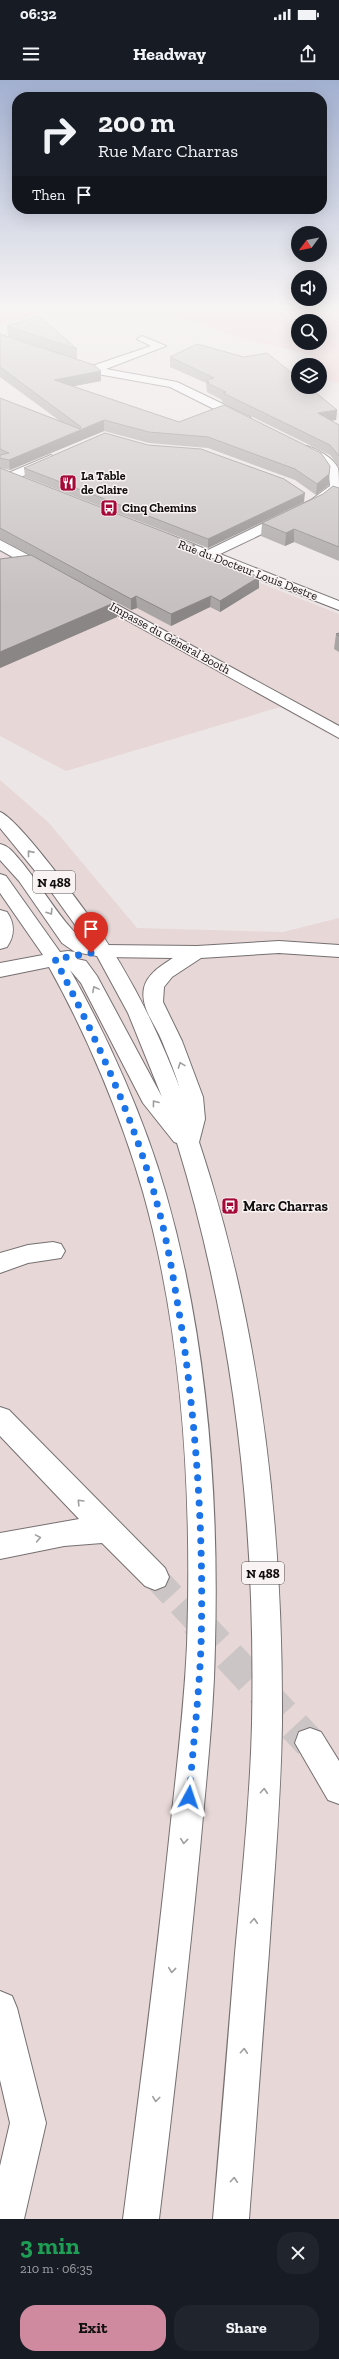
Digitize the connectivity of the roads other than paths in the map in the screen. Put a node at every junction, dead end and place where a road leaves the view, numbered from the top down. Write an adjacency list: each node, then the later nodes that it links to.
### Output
1 (220, 407): 2 (main road)
2 (254, 423)
3 (296, 444): 8 (main road)
4 (61, 455): 5 (main road)
5 (5, 475): 6 (main road)
6 (26, 483)
7 (304, 493): 8 (main road)
8 (316, 503): 11 (main road)
9 (155, 533): 11 (main road, Rue du Docteur Louis Destre)
10 (0, 544): 12 (main road)
11 (210, 554): 15 (main road, Rue du Docteur Louis Destre)
12 (62, 579)
13 (76, 586): 17 (main road, Impasse du Général Booth)
14 (332, 589): 15 (main road)
15 (300, 590): 16 (main road, Rue du Docteur Louis Destre)
16 (339, 606)
17 (339, 733)
18 (0, 817): 24 (main road, N 488, one-way to 18)
19 (0, 849): 24 (main road, one-way to 24)
20 (0, 880): 26 (main road, N 488)
21 (0, 916): 22 (main road)
22 (0, 943)
23 (339, 950): 25 (main road)
24 (103, 952): 25 (main road); 26 (main road); 28 (main road, N 488)
25 (197, 952): 28 (main road, one-way to 25)
26 (55, 959): 27 (main road); 28 (main road, one-way to 26); 39 (main road, N 488, one-way to 39)
27 (0, 970)
28 (190, 1144): 40 (main road, N 488, one-way to 28)
29 (53, 1251): 30 (main road)
30 (0, 1263)
31 (0, 1418): 32 (main road, one-way to 31)
32 (107, 1530): 33 (main road, one-way to 32); 34 (main road)
33 (0, 1546)
34 (155, 1577)
35 (310, 1743): 36 (main road)
36 (339, 1789)
37 (0, 2008): 38 (main road)
38 (6, 2219)
39 (141, 2219)
40 (231, 2219)

